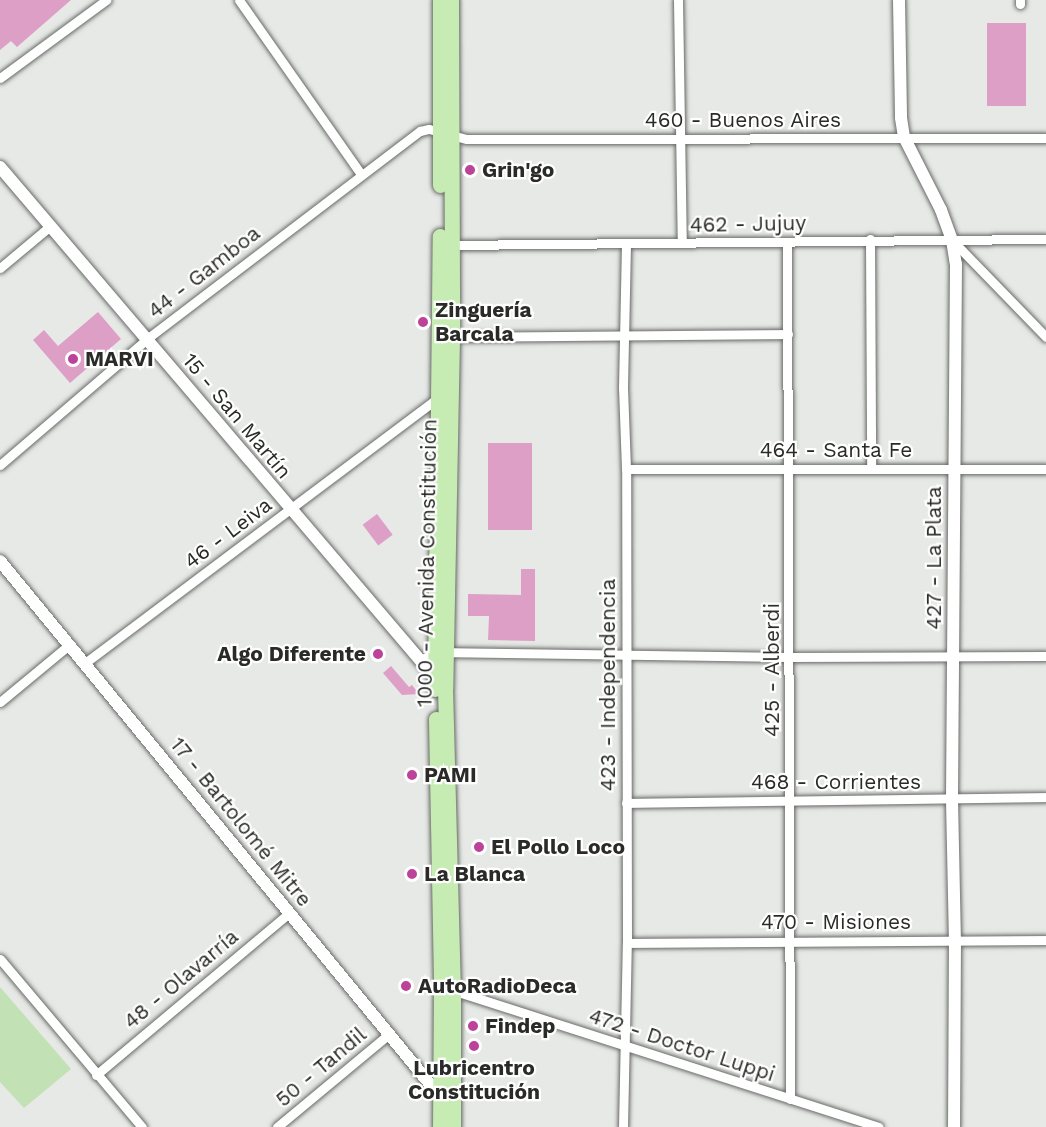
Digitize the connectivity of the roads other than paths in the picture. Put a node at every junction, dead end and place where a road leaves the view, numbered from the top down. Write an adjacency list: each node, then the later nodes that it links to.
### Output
1 (106, 0): 7 (street)
2 (239, 0): 13 (street)
3 (440, 0): 8 (main road, 1000 - Avenida Constitución)
4 (451, 0): 8 (main road, 1000 - Avenida Constitución)
5 (678, 0): 10 (street)
6 (899, 0): 9 (street, 427 - La Plata)
7 (0, 78)
8 (446, 135): 10 (street, 460 - Buenos Aires); 13 (street, 44 - Gamboa); 21 (main road, 1000 - Avenida Constitución); 29 (main road, 1000 - Avenida Constitución)
9 (904, 137): 10 (street, 460 - Buenos Aires); 11 (street, 460 - Buenos Aires); 17 (street, 427 - La Plata)
10 (678, 138): 20 (street)
11 (1046, 138)
12 (0, 167): 14 (street, 15 - San Martín)
13 (361, 174): 27 (street, 44 - Gamboa)
14 (49, 227): 22 (street); 27 (street, 15 - San Martín)
15 (1046, 239): 17 (street, 462 - Jujuy)
16 (870, 240): 17 (street, 462 - Jujuy); 18 (street, 462 - Jujuy); 33 (street)
17 (952, 240): 26 (street); 31 (street, 427 - La Plata)
18 (787, 242): 20 (street, 462 - Jujuy); 24 (street, 425 - Alberdi)
19 (626, 243): 20 (street, 462 - Jujuy); 21 (street, 462 - Jujuy); 23 (street, 423 - Independencia)
20 (682, 243)
21 (450, 245): 25 (main road, 1000 - Avenida Constitución)
22 (0, 268)
23 (625, 334): 24 (street); 25 (street); 35 (street, 423 - Independencia)
24 (788, 334): 32 (street, 425 - Alberdi)
25 (452, 336): 28 (main road, 1000 - Avenida Constitución)
26 (1046, 337)
27 (148, 338): 30 (street, 44 - Gamboa); 36 (street, 15 - San Martín)
28 (451, 388): 29 (street, 46 - Leiva); 39 (main road, 1000 - Avenida Constitución)
29 (438, 398): 36 (street, 46 - Leiva); 39 (main road, 1000 - Avenida Constitución)
30 (0, 465)
31 (954, 467): 33 (street, 464 - Santa Fe); 34 (street, 464 - Santa Fe); 41 (street, 427 - La Plata)
32 (789, 468): 33 (street, 464 - Santa Fe); 35 (street, 464 - Santa Fe); 43 (street, 425 - Alberdi)
33 (871, 468)
34 (1046, 469)
35 (626, 470): 40 (street, 423 - Independencia)
36 (290, 509): 44 (street, 15 - San Martín); 45 (street, 46 - Leiva)
37 (0, 561): 38 (street, 17 - Bartolomé Mitre)
38 (69, 645): 45 (street, 17 - Bartolomé Mitre); 47 (street)
39 (440, 652): 40 (street); 44 (street); 46 (main road, 1000 - Avenida Constitución)
40 (626, 654): 43 (street); 51 (street, 423 - Independencia)
41 (954, 656): 42 (street); 43 (street); 50 (street, 427 - La Plata)
42 (1046, 656)
43 (790, 657): 49 (street, 425 - Alberdi)
44 (419, 660): 46 (street, 15 - San Martín)
45 (85, 663): 52 (street, 17 - Bartolomé Mitre)
46 (440, 683): 58 (main road, 1000 - Avenida Constitución)
47 (0, 702)
48 (1046, 797): 50 (street, 468 - Corrientes)
49 (789, 800): 50 (street, 468 - Corrientes); 51 (street, 468 - Corrientes); 54 (street, 425 - Alberdi)
50 (952, 800): 53 (street, 427 - La Plata)
51 (626, 803): 56 (street, 423 - Independencia)
52 (290, 912): 59 (street, 17 - Bartolomé Mitre); 61 (street, 48 - Olavarría)
53 (955, 939): 54 (street, 470 - Misiones); 55 (street, 470 - Misiones); 71 (street, 427 - La Plata)
54 (790, 940): 56 (street, 470 - Misiones); 62 (street, 425 - Alberdi)
55 (1046, 940)
56 (627, 943): 60 (street, 423 - Independencia)
57 (0, 959): 61 (street)
58 (447, 989): 60 (street, 472 - Doctor Luppi); 63 (main road, 1000 - Avenida Constitución)
59 (388, 1035): 63 (street, 17 - Bartolomé Mitre); 66 (street, 50 - Tandil)
60 (625, 1045): 62 (street, 472 - Doctor Luppi); 69 (street, 423 - Independencia)
61 (96, 1074): 65 (street)
62 (790, 1099): 64 (street, 472 - Doctor Luppi)
63 (446, 1100): 67 (main road, 1000 - Avenida Constitución); 68 (main road, 1000 - Avenida Constitución)
64 (867, 1125): 70 (street, 472 - Doctor Luppi)
65 (142, 1127)
66 (277, 1127)
67 (440, 1127)
68 (453, 1127)
69 (624, 1127)
70 (878, 1127)
71 (954, 1127)

